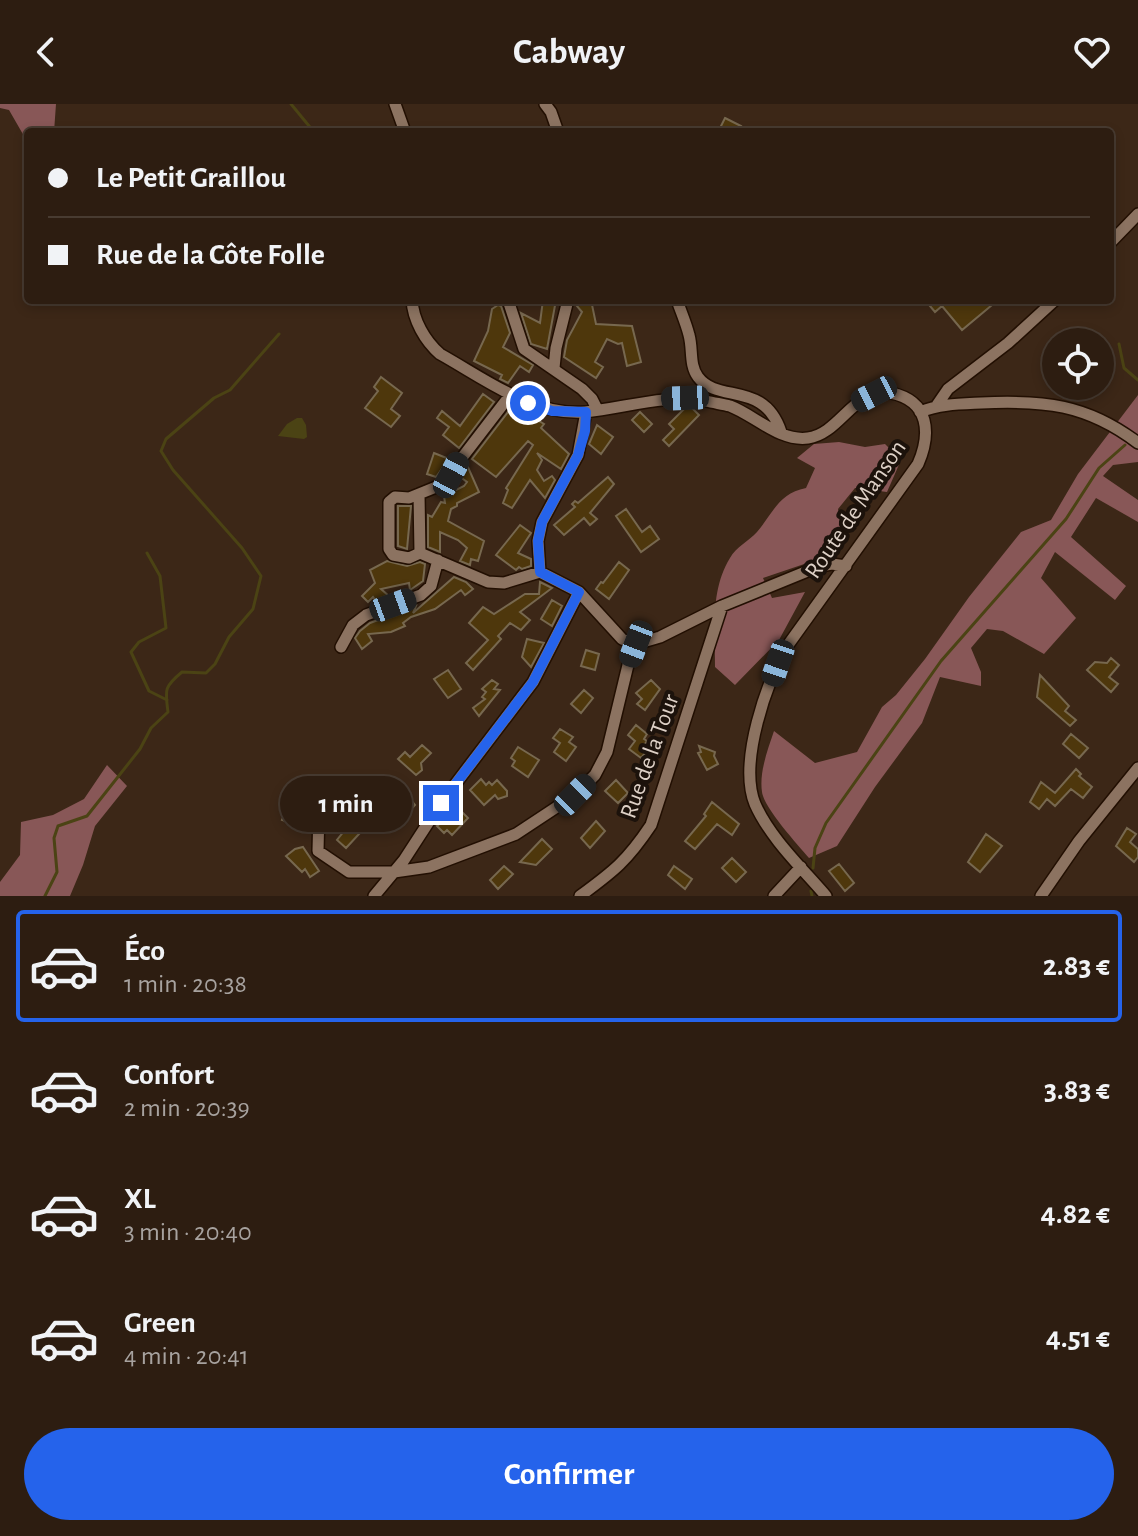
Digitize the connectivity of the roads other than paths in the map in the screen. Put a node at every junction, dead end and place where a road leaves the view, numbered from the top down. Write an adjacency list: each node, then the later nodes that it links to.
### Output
1 (395, 104): 3 (street)
2 (545, 104): 4 (street)
3 (404, 128)
4 (557, 128)
5 (1138, 214): 6 (street)
6 (1114, 239)
7 (412, 304): 13 (street)
8 (509, 304): 12 (street)
9 (567, 304): 12 (street)
10 (678, 304): 17 (street)
11 (1051, 304): 14 (street)
12 (554, 368): 15 (street)
13 (511, 394): 15 (street); 19 (street)
14 (937, 405): 16 (street); 18 (street)
15 (591, 410): 17 (street); 23 (street)
16 (920, 412): 17 (street); 22 (street, Route de Manson)
17 (781, 432)
18 (1138, 443)
19 (419, 494): 20 (street); 20 (street)
20 (420, 553): 21 (street)
21 (438, 560): 23 (street); 27 (street)
22 (846, 566): 25 (street); 30 (street, Route de Manson)
23 (540, 572): 24 (street)
24 (579, 592): 26 (street); 31 (street)
25 (722, 606): 26 (street); 33 (street, Rue de la Tour)
26 (636, 644): 31 (street)
27 (341, 647)
28 (1138, 768): 36 (street)
29 (319, 810): 31 (street)
30 (801, 867): 34 (street); 35 (street, Route de Manson)
31 (394, 872): 32 (street)
32 (374, 896)
33 (580, 896)
34 (774, 896)
35 (826, 896)
36 (1041, 896)

